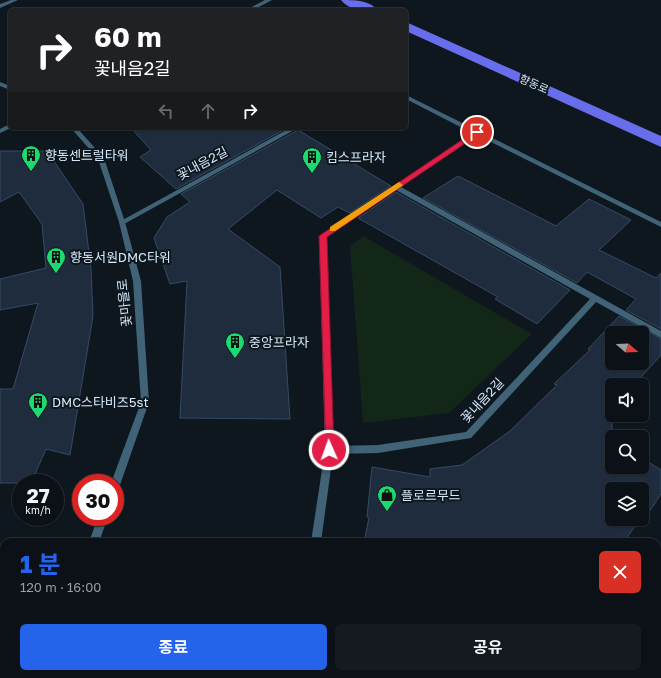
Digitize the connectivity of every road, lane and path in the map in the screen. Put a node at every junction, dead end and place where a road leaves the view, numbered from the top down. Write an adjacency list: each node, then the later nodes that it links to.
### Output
1 (14, 0): 4 (street)
2 (269, 0): 5 (street)
3 (348, 0): 6 (main road)
4 (0, 6)
5 (253, 8)
6 (366, 8)
7 (408, 27): 12 (main road, 향동로)
8 (408, 98): 11 (street)
9 (76, 130): 14 (street, 꽃마을로)
10 (291, 130): 14 (street, 꽃내음2길)
11 (477, 132): 13 (street); 15 (street)
12 (661, 142)
13 (396, 187): 16 (street); 18 (street)
14 (122, 222): 19 (street, 꽃마을로)
15 (661, 225)
16 (595, 298): 17 (street); 18 (street, 꽃내음2길)
17 (661, 335)
18 (329, 450): 22 (street)
19 (119, 474)
20 (100, 526): 21 (street)
21 (95, 538)
22 (317, 538)

